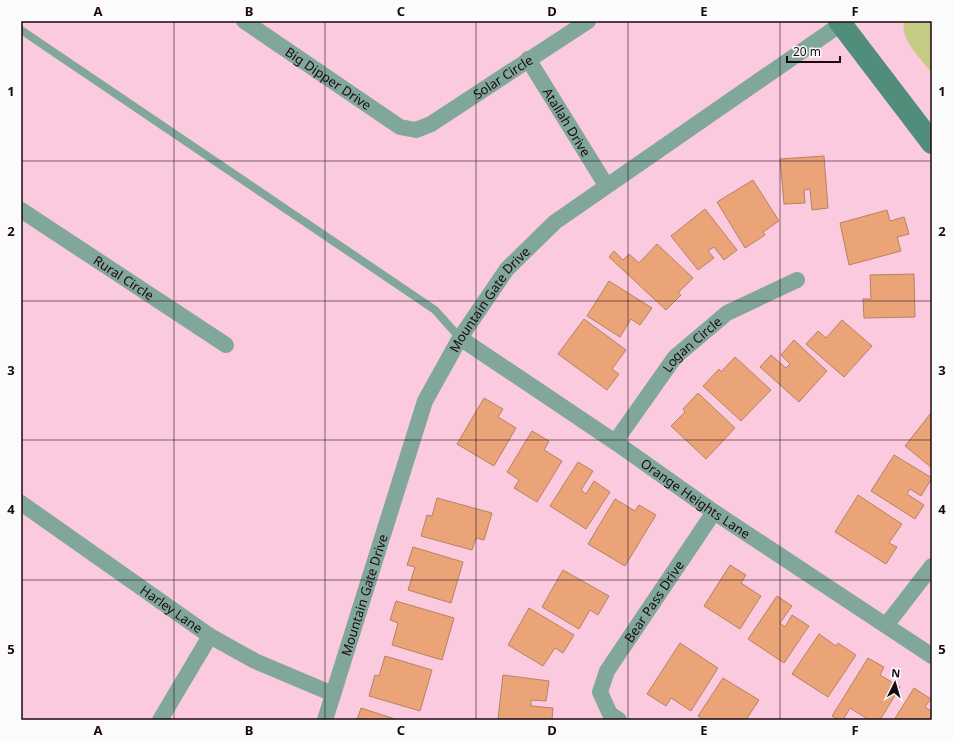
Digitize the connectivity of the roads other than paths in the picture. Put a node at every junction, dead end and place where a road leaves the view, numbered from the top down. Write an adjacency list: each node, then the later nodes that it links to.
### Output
1 (244, 21): 6 (street, Big Dipper Drive)
2 (588, 21): 5 (street, Solar Circle)
3 (842, 22): 7 (main road); 8 (street, Mountain Gate Drive)
4 (21, 30): 11 (lane)
5 (528, 59): 6 (street, Solar Circle); 8 (street, Atallah Drive)
6 (416, 130)
7 (932, 143)
8 (606, 185): 11 (street, Mountain Gate Drive)
9 (21, 210): 12 (street, Rural Circle)
10 (797, 280): 13 (street, Logan Circle)
11 (460, 338): 13 (street, Orange Heights Lane); 20 (street, Mountain Gate Drive)
12 (226, 345)
13 (615, 442): 15 (street, Orange Heights Lane)
14 (21, 503): 18 (street, Harley Lane)
15 (714, 512): 17 (street, Orange Heights Lane); 23 (street, Bear Pass Drive)
16 (932, 566): 17 (street)
17 (887, 624): 19 (street, Orange Heights Lane)
18 (210, 636): 20 (street, Harley Lane); 21 (street)
19 (932, 656)
20 (333, 694): 22 (street, Mountain Gate Drive)
21 (160, 720)
22 (325, 720)
23 (619, 720)

